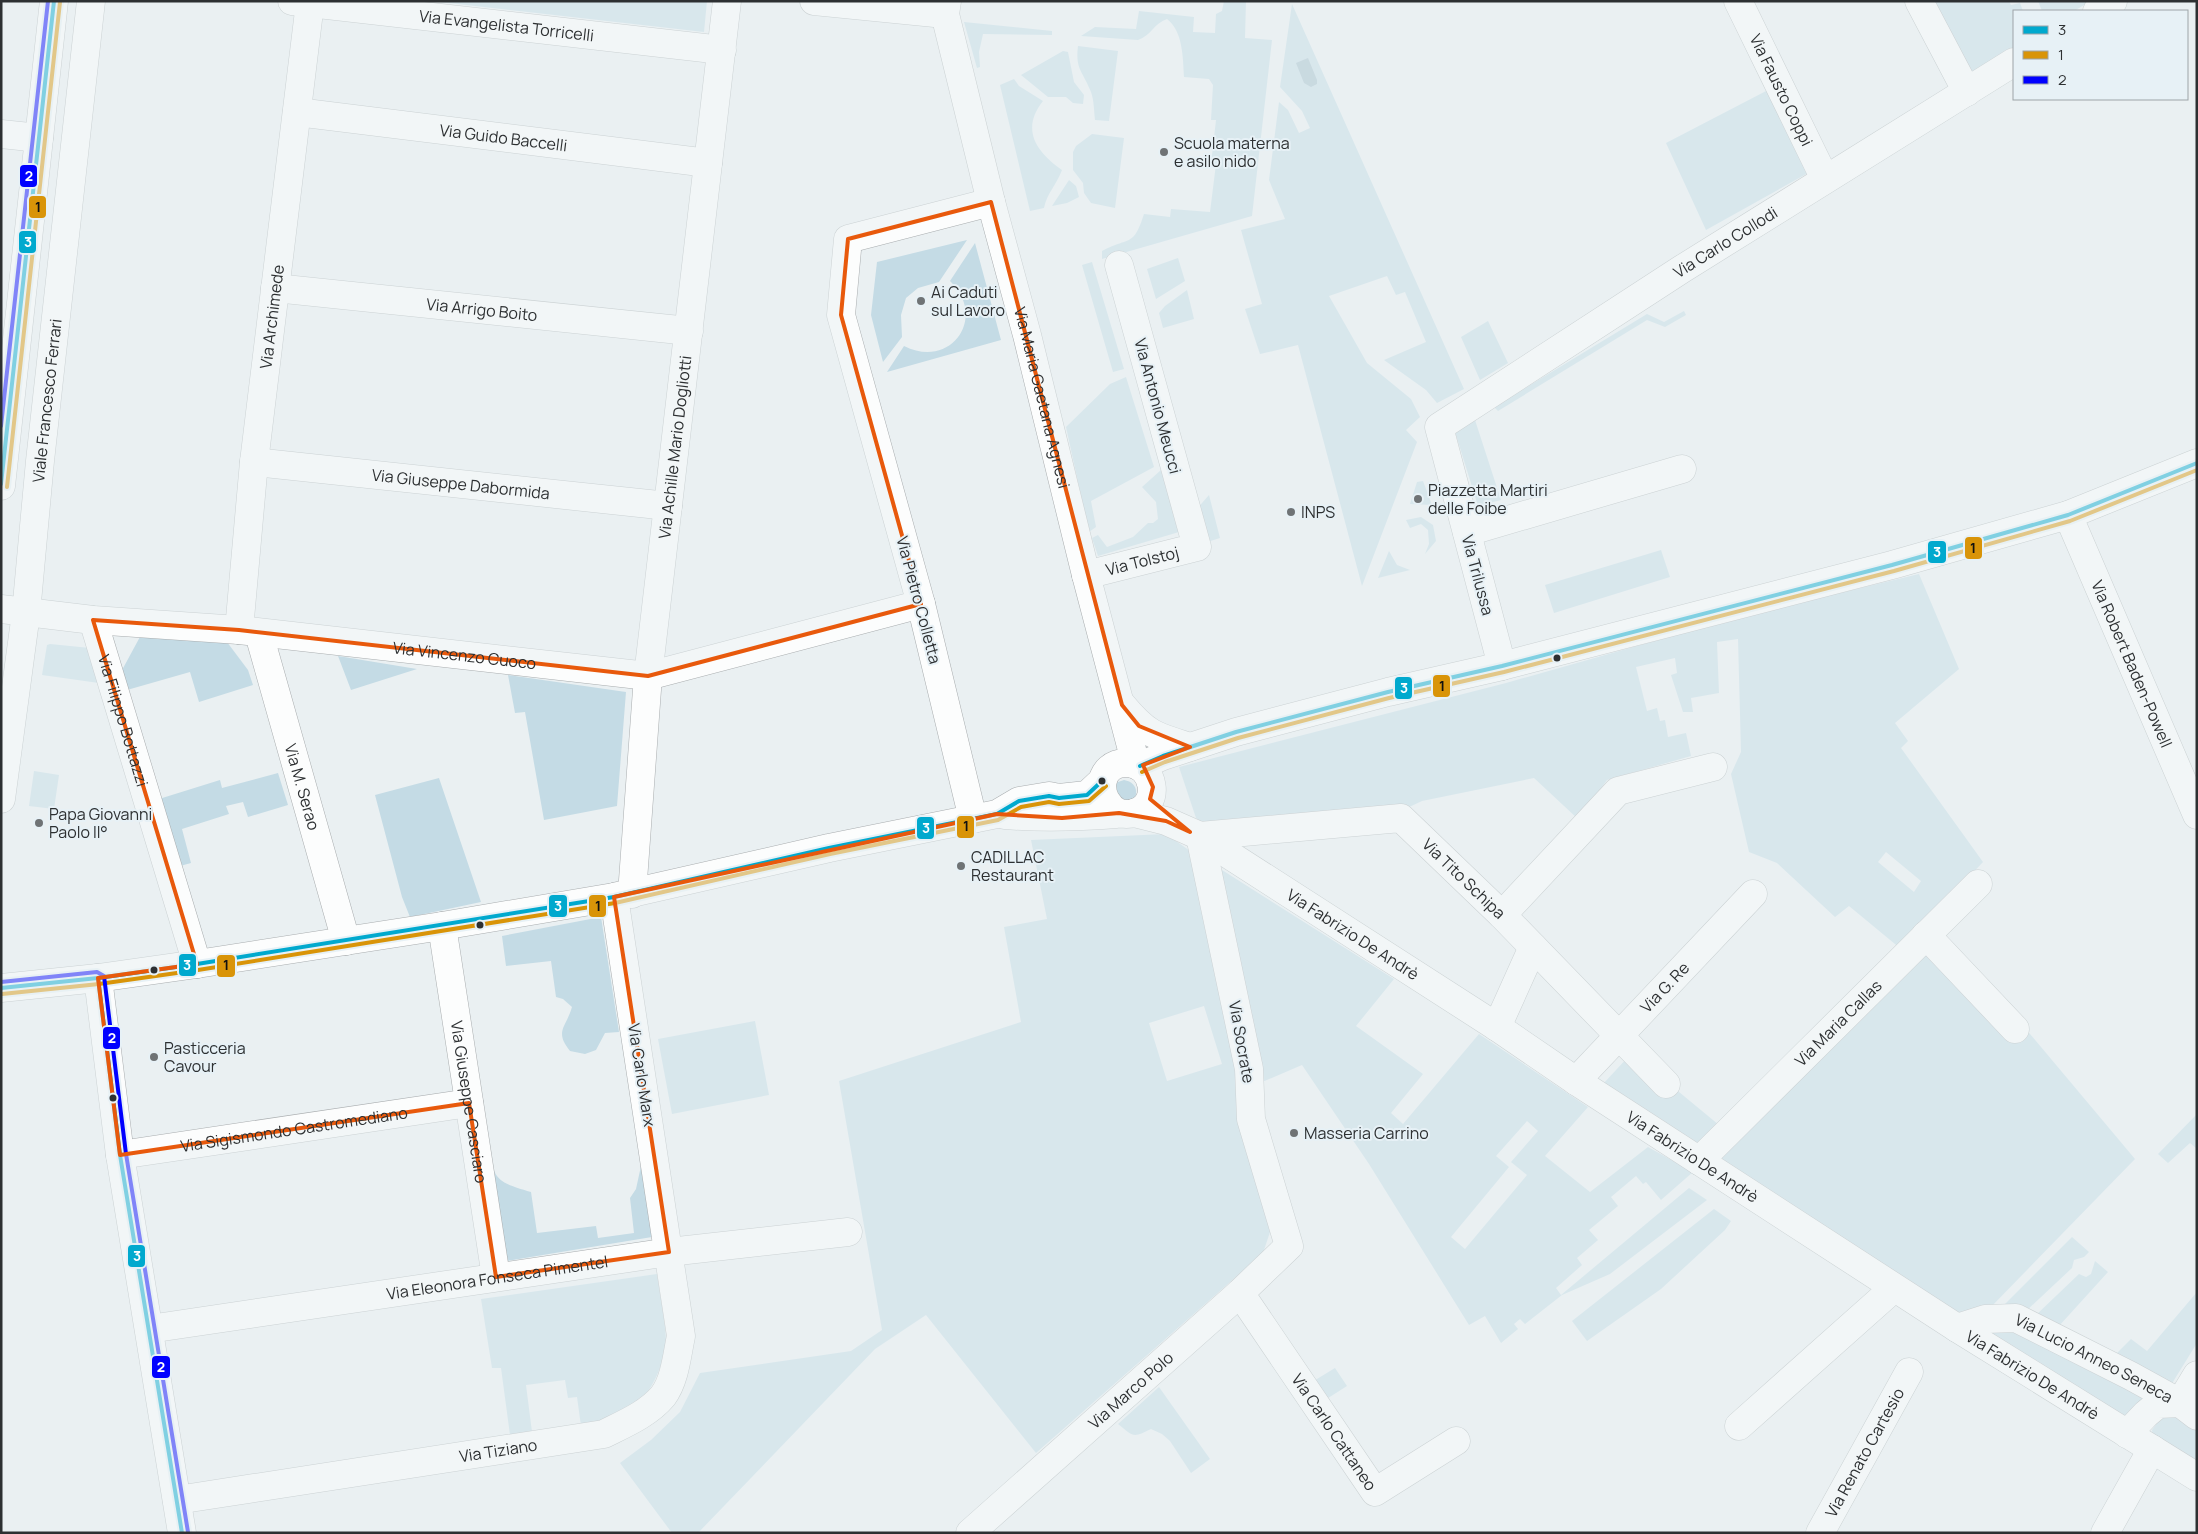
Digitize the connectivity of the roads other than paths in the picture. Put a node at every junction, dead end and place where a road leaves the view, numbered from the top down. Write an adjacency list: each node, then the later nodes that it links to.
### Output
1 (54, 1): 16 (street)
2 (90, 1): 23 (street, Viale Francesco Ferrari)
3 (727, 1): 11 (street, Via Achille Mario Dogliotti)
4 (814, 1): 9 (street)
5 (1738, 1): 18 (street, Via Fausto Coppi)
6 (1919, 1): 13 (street)
7 (2113, 1): 10 (street)
8 (301, 2): 11 (street, Via Evangelista Torricelli); 14 (street, Via Archimede)
9 (946, 8): 19 (street, Via Maria Gaetana Agnesi)
10 (2099, 10)
11 (722, 50): 17 (street, Via Achille Mario Dogliotti)
12 (2013, 63): 13 (street, Via Carlo Collodi)
13 (1967, 92): 18 (street, Via Carlo Collodi)
14 (297, 112): 17 (street, Via Guido Baccelli); 21 (street, Via Archimede)
15 (1, 134): 16 (street)
16 (39, 138): 22 (street)
17 (708, 163): 24 (street, Via Achille Mario Dogliotti)
18 (1825, 179): 25 (street, Via Carlo Collodi)
19 (990, 202): 35 (street, Via Maria Gaetana Agnesi); 36 (street, Via Pietro Colletta)
20 (1119, 265): 34 (street, Via Antonio Meucci)
21 (275, 288): 24 (street, Via Arrigo Boito); 27 (street, Via Archimede)
22 (12, 294): 23 (street); 26 (street)
23 (58, 299): 37 (street, Viale Francesco Ferrari)
24 (689, 331): 31 (street, Via Achille Mario Dogliotti)
25 (1439, 427): 33 (street, Via Trilussa)
26 (3, 457): 30 (street)
27 (254, 462): 31 (street, Via Giuseppe Dabormida); 39 (street, Via Archimede)
28 (2197, 463): 32 (street)
29 (1682, 469): 33 (street)
30 (1, 486)
31 (668, 506): 41 (street, Via Achille Mario Dogliotti)
32 (2068, 515): 40 (street); 48 (street, Via Robert Baden-Powell)
33 (1467, 532): 40 (street, Via Trilussa)
34 (1197, 547): 35 (street, Via Tolstoj)
35 (1086, 575): 42 (street, Via Maria Gaetana Agnesi)
36 (921, 604): 41 (street, Via Vincenzo Cuoco); 49 (street, Via Pietro Colletta)
37 (13, 611): 38 (street, Via Vincenzo Cuoco); 47 (street, Viale Francesco Ferrari)
38 (93, 620): 39 (street, Via Vincenzo Cuoco); 59 (street, Via Filippo Bottazzi)
39 (249, 632): 41 (street, Via Vincenzo Cuoco); 57 (street, Via M. Serao)
40 (1502, 666): 43 (street)
41 (648, 676): 53 (street, Via Achille Mario Dogliotti)
42 (1122, 706): 43 (street); 45 (street, Via Maria Gaetana Agnesi); 46 (street, Via Maria Gaetana Agnesi)
43 (1190, 747): 46 (street)
44 (1713, 766): 54 (street)
45 (1104, 779): 46 (street); 46 (street, Via Fabrizio De Andrè); 49 (street)
46 (1139, 791): 49 (street); 50 (street, Via Fabrizio De Andrè)
47 (1, 799)
48 (2197, 815)
49 (985, 817): 53 (street)
50 (1195, 834): 54 (street, Via Tito Schipa); 62 (street, Via Fabrizio De Andrè); 71 (street, Via Socrate)
51 (1978, 884): 56 (street, Via Maria Callas)
52 (1753, 894): 64 (street, Via G. Re)
53 (623, 896): 55 (street); 72 (street, Via Carlo Marx)
54 (1502, 916): 58 (street, Via Tito Schipa)
55 (442, 926): 57 (street); 67 (street, Via Giuseppe Casciaro)
56 (1926, 935): 63 (street); 69 (street, Via Maria Callas)
57 (346, 941): 59 (street)
58 (1532, 947): 62 (street); 64 (street, Via Tito Schipa)
59 (197, 964): 60 (street)
60 (98, 978): 61 (street); 68 (street)
61 (1, 988)
62 (1497, 1027): 65 (street, Via Fabrizio De Andrè)
63 (2015, 1029)
64 (1618, 1035): 65 (street, Via G. Re); 66 (street, Via Tito Schipa)
65 (1576, 1081): 69 (street, Via Fabrizio De Andrè)
66 (1666, 1084)
67 (469, 1103): 68 (street, Via Sigismondo Castromediano); 73 (street, Via Giuseppe Casciaro)
68 (120, 1155): 77 (street)
69 (1699, 1161): 74 (street, Via Fabrizio De Andrè)
70 (848, 1232): 72 (street, Via Eleonora Fonseca Pimentel)
71 (1289, 1246): 75 (street, Via Marco Polo)
72 (669, 1252): 73 (street, Via Eleonora Fonseca Pimentel); 86 (street, Via Tiziano)
73 (496, 1277): 77 (street, Via Eleonora Fonseca Pimentel)
74 (1894, 1288): 76 (street, Via Fabrizio De Andrè); 81 (street)
75 (1240, 1294): 83 (street, Via Carlo Cattaneo); 88 (street, Via Marco Polo)
76 (1957, 1328): 80 (street, Via Lucio Anneo Seneca); 82 (street, Via Fabrizio De Andrè)
77 (149, 1329): 86 (street)
78 (1909, 1372): 89 (street, Via Renato Cartesio)
79 (2197, 1375): 80 (street)
80 (2188, 1409): 82 (street)
81 (1739, 1426)
82 (2127, 1434): 84 (street, Via Fabrizio De Andrè)
83 (1456, 1441)
84 (2152, 1449): 85 (street, Via Fabrizio De Andrè); 90 (street)
85 (2197, 1477)
86 (177, 1500): 87 (street)
87 (182, 1533)
88 (970, 1533)
89 (1820, 1533)
90 (2105, 1533)

